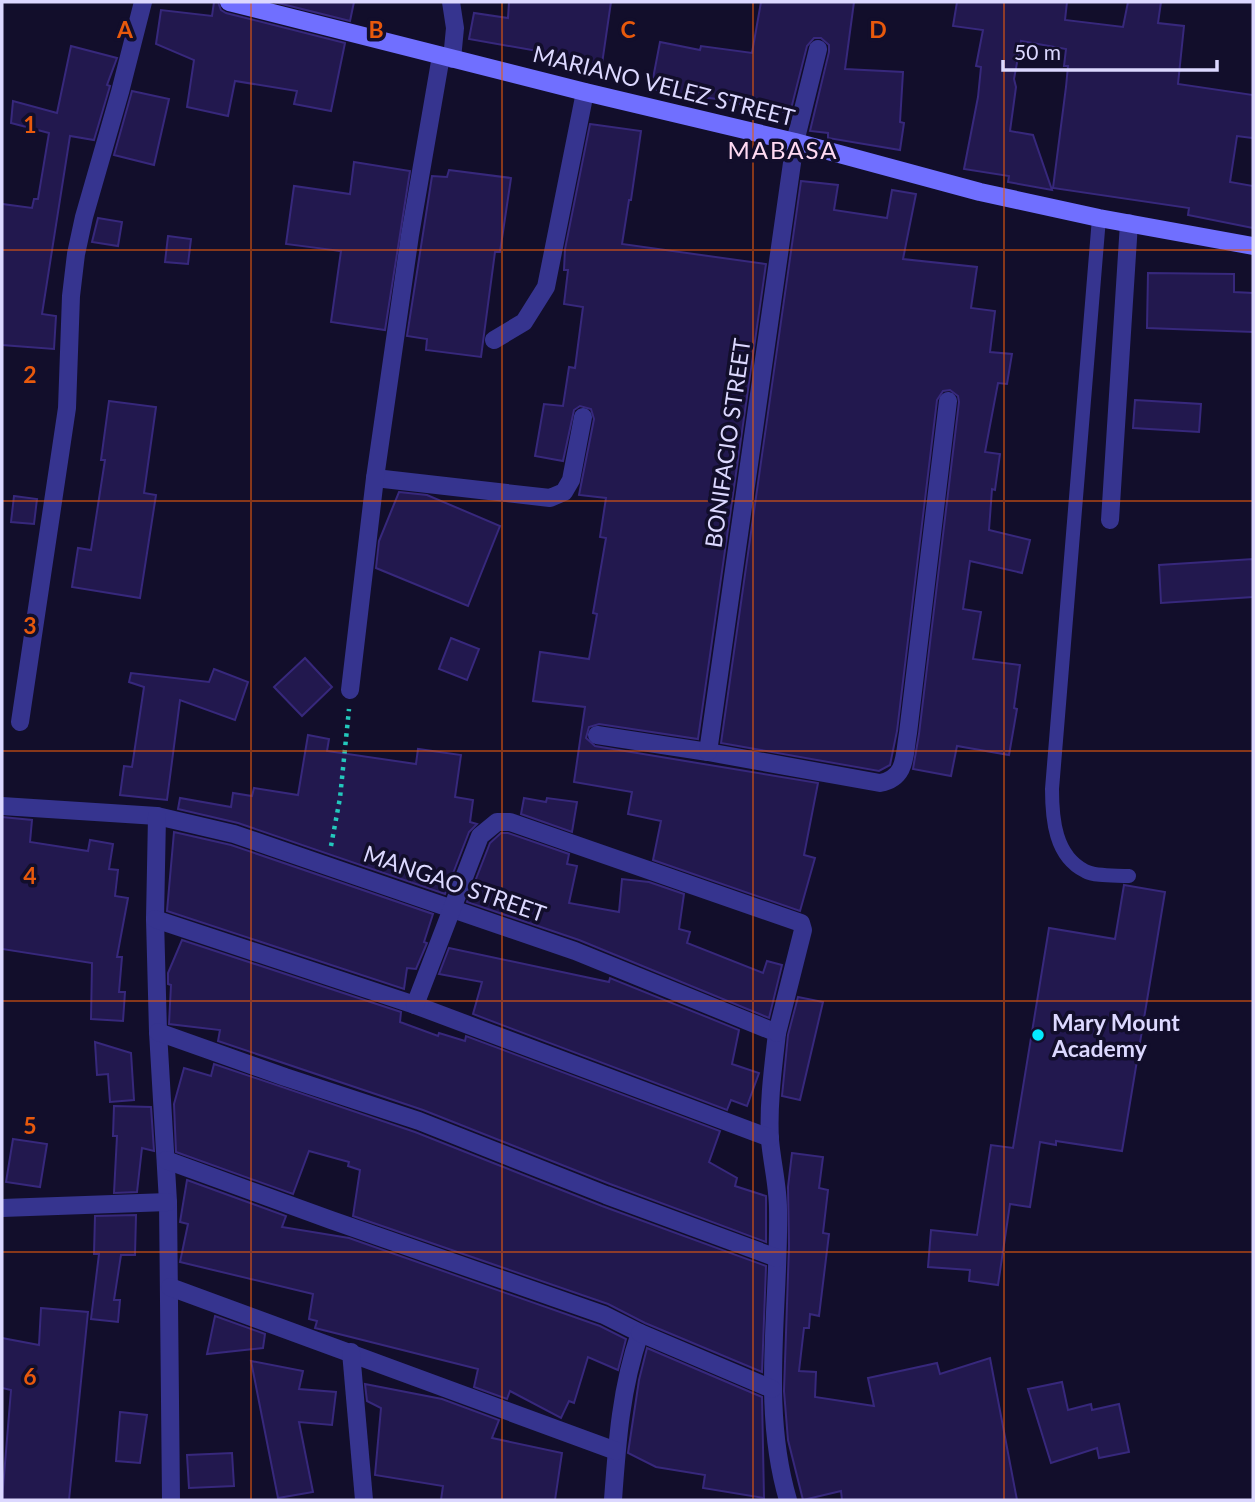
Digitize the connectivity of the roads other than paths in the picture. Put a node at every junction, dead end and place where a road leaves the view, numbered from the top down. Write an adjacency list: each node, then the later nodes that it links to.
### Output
1 (143, 2): 17 (street)
2 (229, 2): 5 (street, MARIANO VELEZ STREET)
3 (451, 2): 5 (street)
4 (818, 49): 7 (street, BONIFACIO STREET)
5 (446, 57): 6 (street, MARIANO VELEZ STREET); 14 (street)
6 (585, 92): 7 (street, MARIANO VELEZ STREET); 11 (street)
7 (795, 142): 8 (street, MARIANO VELEZ STREET); 19 (street, BONIFACIO STREET)
8 (1099, 218): 9 (street, MARIANO VELEZ STREET); 22 (lane)
9 (1129, 223): 10 (street, MARIANO VELEZ STREET); 15 (street)
10 (1253, 246)
11 (494, 340)
12 (948, 401): 19 (street)
13 (583, 417): 14 (street)
14 (375, 478): 16 (street)
15 (1110, 520)
16 (351, 690)
17 (20, 722)
18 (597, 735): 19 (street)
19 (708, 752)
20 (2, 806): 21 (street, MANGAO STREET)
21 (157, 816): 23 (street, MANGAO STREET); 24 (street)
22 (1129, 876)
23 (451, 909): 25 (street); 27 (street, MANGAO STREET); 27 (street)
24 (155, 919): 25 (street); 26 (street)
25 (415, 1005): 28 (street)
26 (159, 1032): 29 (street); 32 (street)
27 (777, 1033): 28 (street)
28 (770, 1138): 32 (street)
29 (166, 1160): 30 (street); 34 (street)
30 (168, 1202): 31 (street); 33 (street)
31 (2, 1208)
32 (777, 1258): 36 (street)
33 (170, 1287): 35 (street); 38 (street)
34 (640, 1333): 36 (street); 37 (street)
35 (351, 1352): 37 (street); 39 (street)
36 (772, 1389): 41 (street)
37 (616, 1451): 40 (street)
38 (171, 1500)
39 (364, 1500)
40 (613, 1500)
41 (788, 1500)

